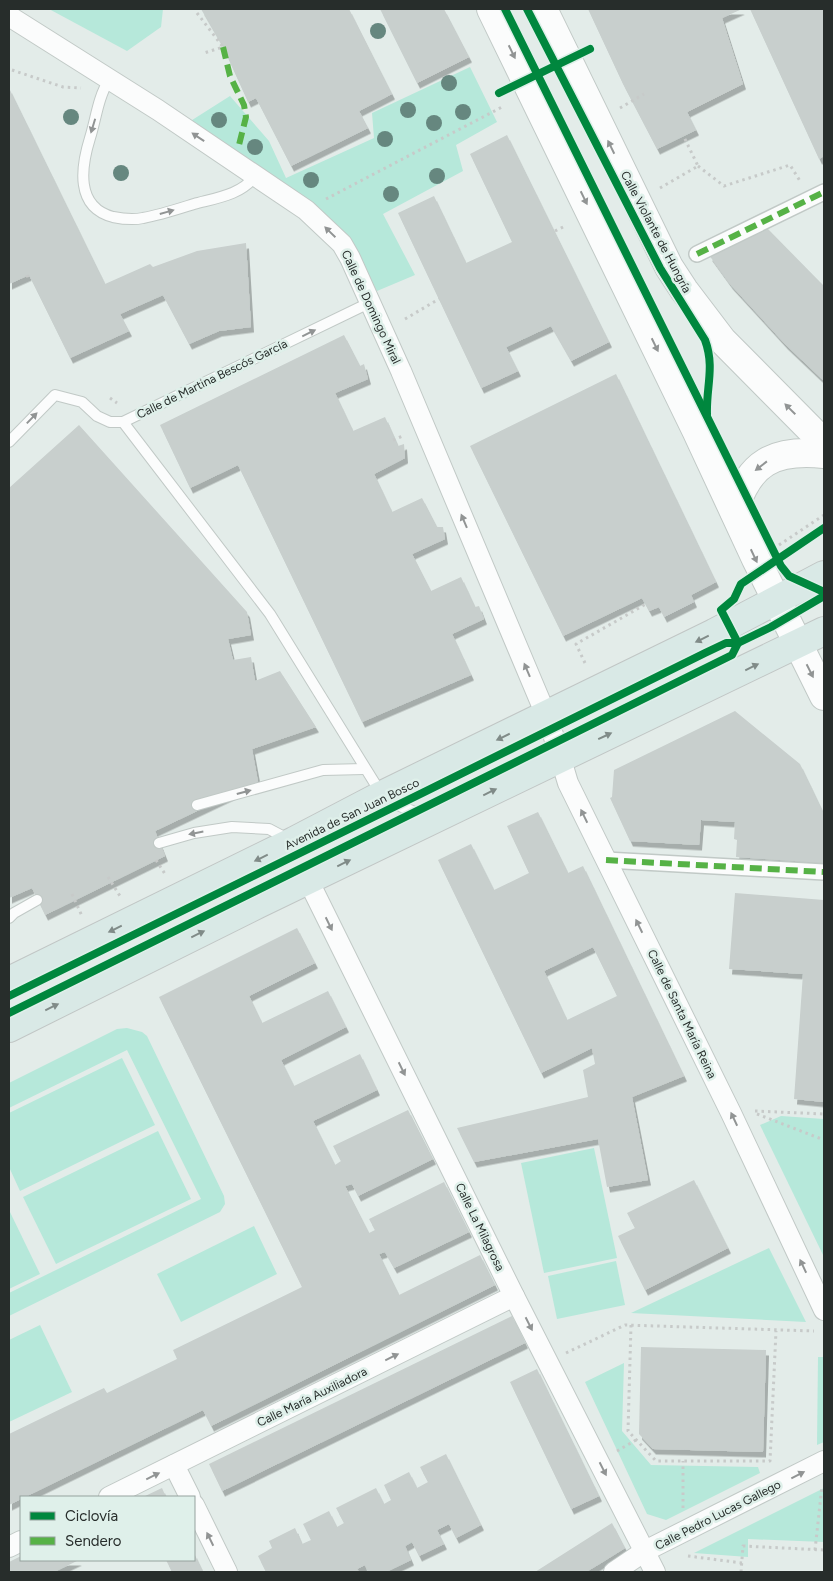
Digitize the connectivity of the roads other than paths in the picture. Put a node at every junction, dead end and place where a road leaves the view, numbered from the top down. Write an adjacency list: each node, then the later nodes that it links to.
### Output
1 (491, 9): 13 (main road, one-way to 13)
2 (543, 9): 11 (main road, Calle Violante de Hungría, one-way to 2)
3 (9, 16): 4 (street, Calle de Domingo Miral)
4 (99, 83): 5 (street, Calle de Domingo Miral, one-way to 4); 5 (lane, one-way to 5)
5 (255, 176): 8 (street, Calle de Domingo Miral, one-way to 5)
6 (818, 195): 7 (street)
7 (697, 254)
8 (370, 303): 9 (lane, Calle de Martina Bescós García, one-way to 8); 19 (street, Calle de Domingo Miral, one-way to 8)
9 (123, 422): 10 (lane, Calle de Martina Bescós García, one-way to 9); 21 (lane)
10 (9, 442)
11 (824, 443)
12 (824, 454): 13 (main road, one-way to 13)
13 (734, 511): 15 (main road, one-way to 15)
14 (824, 574): 15 (main road, Avenida de San Juan Bosco)
15 (780, 609): 17 (main road); 19 (main road, Avenida de San Juan Bosco, one-way to 19)
16 (824, 631): 17 (main road)
17 (798, 644): 18 (main road, one-way to 18); 20 (main road, one-way to 17)
18 (824, 696)
19 (546, 715): 20 (street, Calle de Santa María Reina); 22 (main road, Avenida de San Juan Bosco, one-way to 22)
20 (561, 757): 24 (main road, one-way to 20); 27 (street, Calle de Santa María Reina, one-way to 20)
21 (364, 769): 22 (lane); 23 (lane, one-way to 21)
22 (382, 795): 24 (lane); 25 (main road, Avenida de San Juan Bosco)
23 (198, 805)
24 (434, 819): 29 (main road, one-way to 24)
25 (294, 841): 26 (lane, one-way to 26); 32 (main road, Avenida de San Juan Bosco, one-way to 32)
26 (160, 843)
27 (606, 860): 28 (street); 35 (street, Calle de Santa María Reina, one-way to 27)
28 (824, 872)
29 (308, 880): 33 (main road, one-way to 29); 34 (street, Calle La Milagrosa, one-way to 34)
30 (37, 900): 31 (lane)
31 (9, 918)
32 (9, 981)
33 (9, 1028)
34 (514, 1296): 36 (street, Calle María Auxiliadora, one-way to 34); 41 (street, Calle La Milagrosa, one-way to 41)
35 (824, 1310)
36 (174, 1465): 38 (street, Calle María Auxiliadora, one-way to 36); 39 (street)
37 (824, 1470): 41 (street, Calle Pedro Lucas Gallego, one-way to 37)
38 (111, 1496)
39 (190, 1496)
40 (195, 1507): 42 (street, one-way to 40)
41 (645, 1551): 43 (street, Calle Pedro Lucas Gallego); 44 (street, Calle La Milagrosa)
42 (227, 1572)
43 (614, 1572)
44 (655, 1572)

